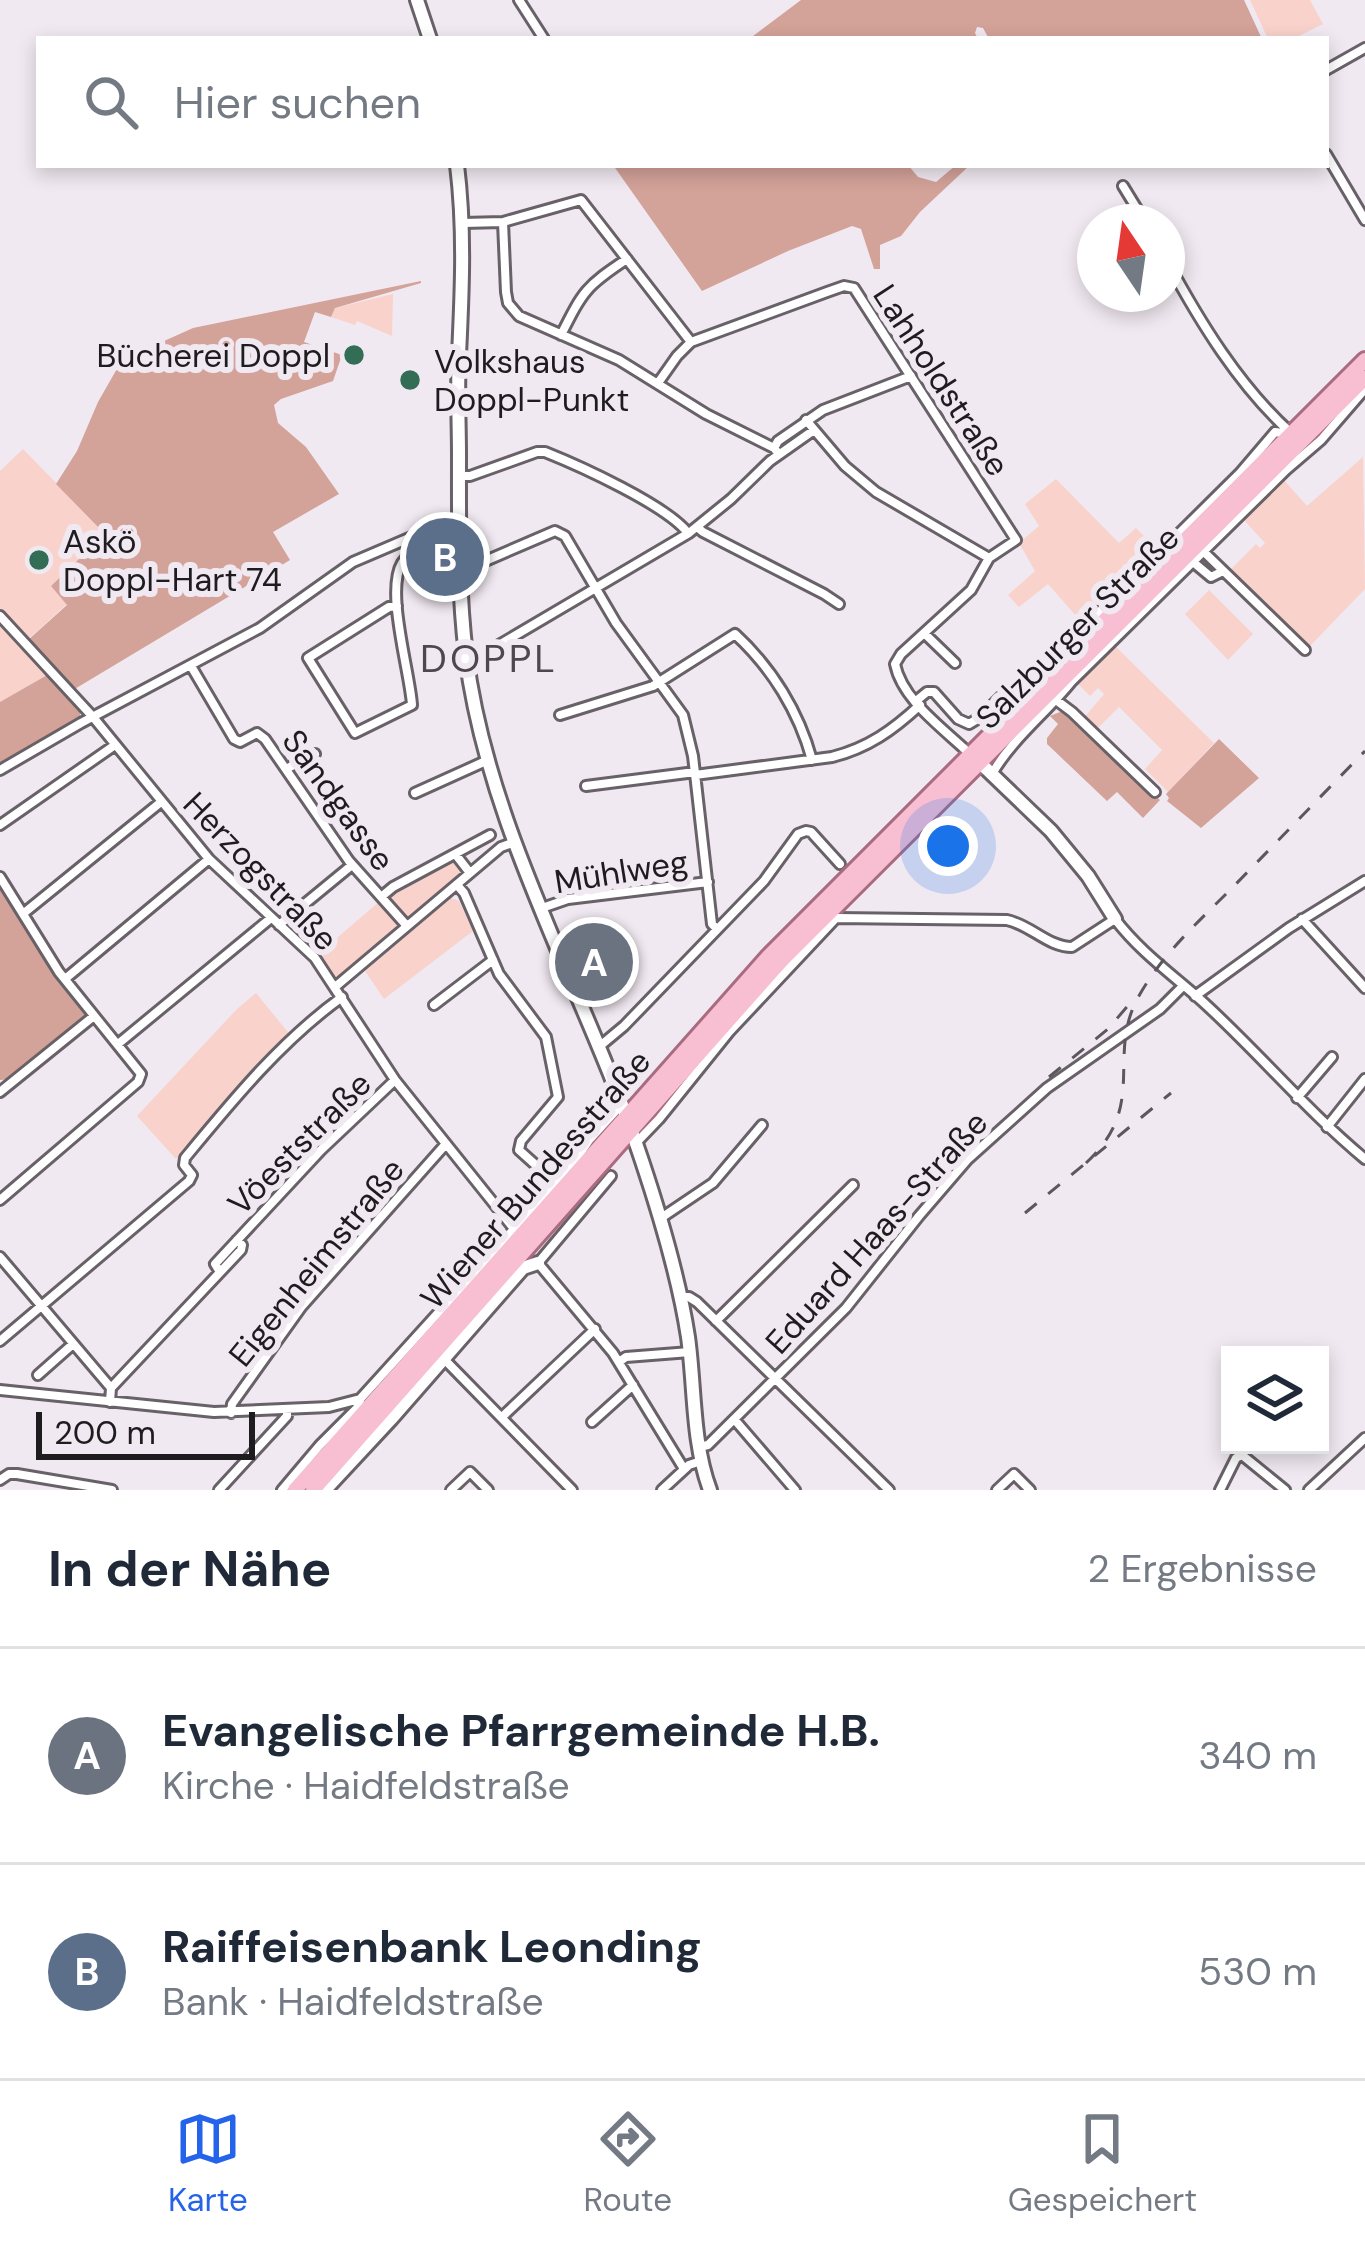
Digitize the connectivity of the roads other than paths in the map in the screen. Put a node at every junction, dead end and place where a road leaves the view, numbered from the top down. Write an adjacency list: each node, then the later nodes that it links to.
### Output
1 (417, 0): 3 (street)
2 (519, 0): 4 (street)
3 (429, 36)
4 (542, 36)
5 (1365, 47): 6 (street)
6 (1329, 68)
7 (1329, 159): 11 (street)
8 (457, 168): 13 (street)
9 (1123, 186): 10 (street)
10 (1134, 204)
11 (1365, 220)
12 (503, 222): 13 (street); 14 (street); 16 (street)
13 (463, 223): 27 (street)
14 (627, 259): 16 (street); 17 (street)
15 (1185, 291): 25 (street)
16 (561, 335): 21 (street)
17 (691, 342): 19 (street, Lahholdstraße); 21 (street)
18 (1365, 360): 25 (main road, Salzburger Straße)
19 (911, 376): 23 (street); 32 (street, Lahholdstraße)
20 (1365, 378): 25 (main road, Salzburger Straße)
21 (658, 383): 26 (street)
22 (1365, 389): 25 (street, Salzburger Straße)
23 (806, 420): 24 (street); 26 (street)
24 (814, 429): 26 (street); 32 (street)
25 (1300, 442): 31 (street, Salzburger Straße); 47 (street, Salzburger Straße); 52 (main road, Salzburger Straße)
26 (777, 451): 30 (street)
27 (458, 476): 28 (street); 30 (street)
28 (458, 524): 29 (street); 34 (street)
29 (435, 527): 38 (street); 44 (street)
30 (693, 530): 36 (street); 37 (street)
31 (1203, 551): 33 (street, Salzburger Straße); 35 (street, Salzburger Straße)
32 (989, 558): 40 (street)
33 (1193, 562): 35 (street, Salzburger Straße); 46 (street, Salzburger Straße)
34 (460, 569): 36 (street); 42 (street)
35 (1223, 571): 41 (street, Salzburger Straße)
36 (594, 589): 42 (street); 45 (street)
37 (839, 604)
38 (397, 606): 38 (street)
39 (0, 616): 49 (street, Herzogstraße)
40 (924, 633): 43 (street, Salzburger Straße); 47 (street)
41 (1305, 650)
42 (466, 658): 53 (street)
43 (955, 663)
44 (191, 666): 49 (street); 55 (street, Sandgasse)
45 (659, 682): 48 (street); 54 (street); 57 (street)
46 (1056, 700): 58 (street, Salzburger Straße); 60 (street, Salzburger Straße)
47 (918, 703): 52 (street); 54 (street)
48 (560, 715)
49 (93, 717): 50 (street, Herzogstraße); 56 (street)
50 (116, 745): 62 (street, Herzogstraße); 63 (street)
51 (315, 754): 55 (street)
52 (974, 758): 58 (street); 77 (main road, Salzburger Straße)
53 (488, 760): 61 (street); 65 (street)
54 (812, 760): 57 (street)
55 (286, 769): 69 (street, Sandgasse)
56 (0, 770)
57 (695, 774): 59 (street); 73 (street)
58 (992, 774): 79 (street)
59 (586, 786)
60 (1155, 792)
61 (415, 794)
62 (161, 802): 67 (street, Herzogstraße); 78 (street)
63 (0, 825)
64 (490, 835): 66 (street)
65 (514, 842): 70 (street); 76 (street)
66 (456, 855): 70 (street); 75 (street)
67 (209, 860): 81 (street, Herzogstraße); 85 (street)
68 (840, 863): 83 (street)
69 (352, 865): 75 (street, Sandgasse); 81 (street)
70 (470, 873): 74 (street)
71 (0, 877): 78 (street)
72 (1365, 881): 80 (street)
73 (708, 882): 76 (street, Mühlweg); 83 (street)
74 (457, 885): 82 (street); 84 (street)
75 (381, 897): 82 (street, Sandgasse)
76 (542, 908): 94 (street)
77 (827, 912): 79 (street); 96 (street, Wiener Bundesstraße); 97 (main road, Wiener Bundesstraße); 102 (main road, Wiener Bundesstraße)
78 (24, 913): 85 (street)
79 (1115, 919): 86 (street)
80 (1302, 919): 88 (street); 89 (street)
81 (275, 921): 87 (street, Herzogstraße); 93 (street)
82 (407, 926): 87 (street)
83 (717, 929): 94 (street)
84 (494, 960): 91 (street); 108 (street)
85 (65, 979): 92 (street)
86 (1183, 986): 89 (street); 126 (street, Eduard Haas-Straße)
87 (335, 987): 90 (street, Herzogstraße)
88 (1365, 988)
89 (1195, 996): 101 (street)
90 (342, 997): 99 (street, Herzogstraße); 116 (street)
91 (434, 1004)
92 (94, 1016): 93 (street); 100 (street)
93 (118, 1044): 110 (street)
94 (600, 1046): 102 (street)
95 (1332, 1057): 101 (street)
96 (695, 1072): 97 (street, Wiener Bundesstraße); 102 (street, Wiener Bundesstraße)
97 (678, 1077): 102 (main road, Wiener Bundesstraße)
98 (1365, 1079): 104 (street)
99 (395, 1081): 105 (street, Herzogstraße); 128 (street, Vöeststraße)
100 (0, 1092)
101 (1297, 1098): 104 (street)
102 (628, 1124): 108 (street, Wiener Bundesstraße); 111 (street); 118 (main road, Wiener Bundesstraße); 123 (main road, Wiener Bundesstraße)
103 (762, 1125): 111 (street)
104 (1327, 1127): 106 (street)
105 (445, 1145): 112 (street, Herzogstraße); 134 (street, Eigenheimstraße)
106 (1365, 1159)
107 (611, 1175): 114 (street, Wiener Bundesstraße)
108 (558, 1180): 112 (street, Wiener Bundesstraße)
109 (853, 1185): 117 (street)
110 (0, 1200)
111 (659, 1219): 115 (street)
112 (514, 1230): 130 (street, Wiener Bundesstraße)
113 (0, 1257): 116 (street)
114 (538, 1263): 119 (street); 123 (street, Wiener Bundesstraße)
115 (680, 1297): 117 (street); 122 (street)
116 (41, 1305): 120 (street); 121 (street)
117 (716, 1321): 126 (street)
118 (444, 1323): 130 (main road); 146 (main road, Wiener Bundesstraße)
119 (595, 1329): 124 (street); 135 (street)
120 (0, 1341)
121 (74, 1343): 125 (street); 128 (street)
122 (690, 1352): 124 (street); 140 (street)
123 (440, 1355): 135 (street); 147 (main road, Wiener Bundesstraße); 148 (street, Wiener Bundesstraße)
124 (619, 1362): 127 (street)
125 (38, 1375)
126 (774, 1379): 136 (street, Eduard Haas-Straße); 155 (street)
127 (633, 1385): 138 (street); 141 (street)
128 (111, 1388): 131 (street)
129 (0, 1390): 131 (street)
130 (361, 1398): 132 (street); 137 (street, Wiener Bundesstraße)
131 (110, 1402): 134 (street)
132 (329, 1407): 133 (street); 137 (street)
133 (286, 1409): 134 (street); 144 (street)
134 (231, 1413)
135 (502, 1417): 151 (street)
136 (734, 1419): 140 (street, Eduard Haas-Straße); 154 (street)
137 (345, 1422): 145 (street, Wiener Bundesstraße)
138 (592, 1422)
139 (1365, 1438): 160 (street)
140 (700, 1454): 141 (street, Eduard Haas-Straße); 153 (street)
141 (684, 1469): 152 (street, Eduard Haas-Straße)
142 (0, 1480): 143 (street)
143 (112, 1490)
144 (219, 1490)
145 (282, 1490)
146 (295, 1490)
147 (313, 1490)
148 (325, 1490)
149 (451, 1490): 150 (street)
150 (488, 1490)
151 (572, 1490)
152 (662, 1490)
153 (710, 1490)
154 (795, 1490)
155 (889, 1490)
156 (997, 1490): 157 (street)
157 (1030, 1490)
158 (1220, 1490): 159 (street)
159 (1285, 1490)
160 (1309, 1490)

